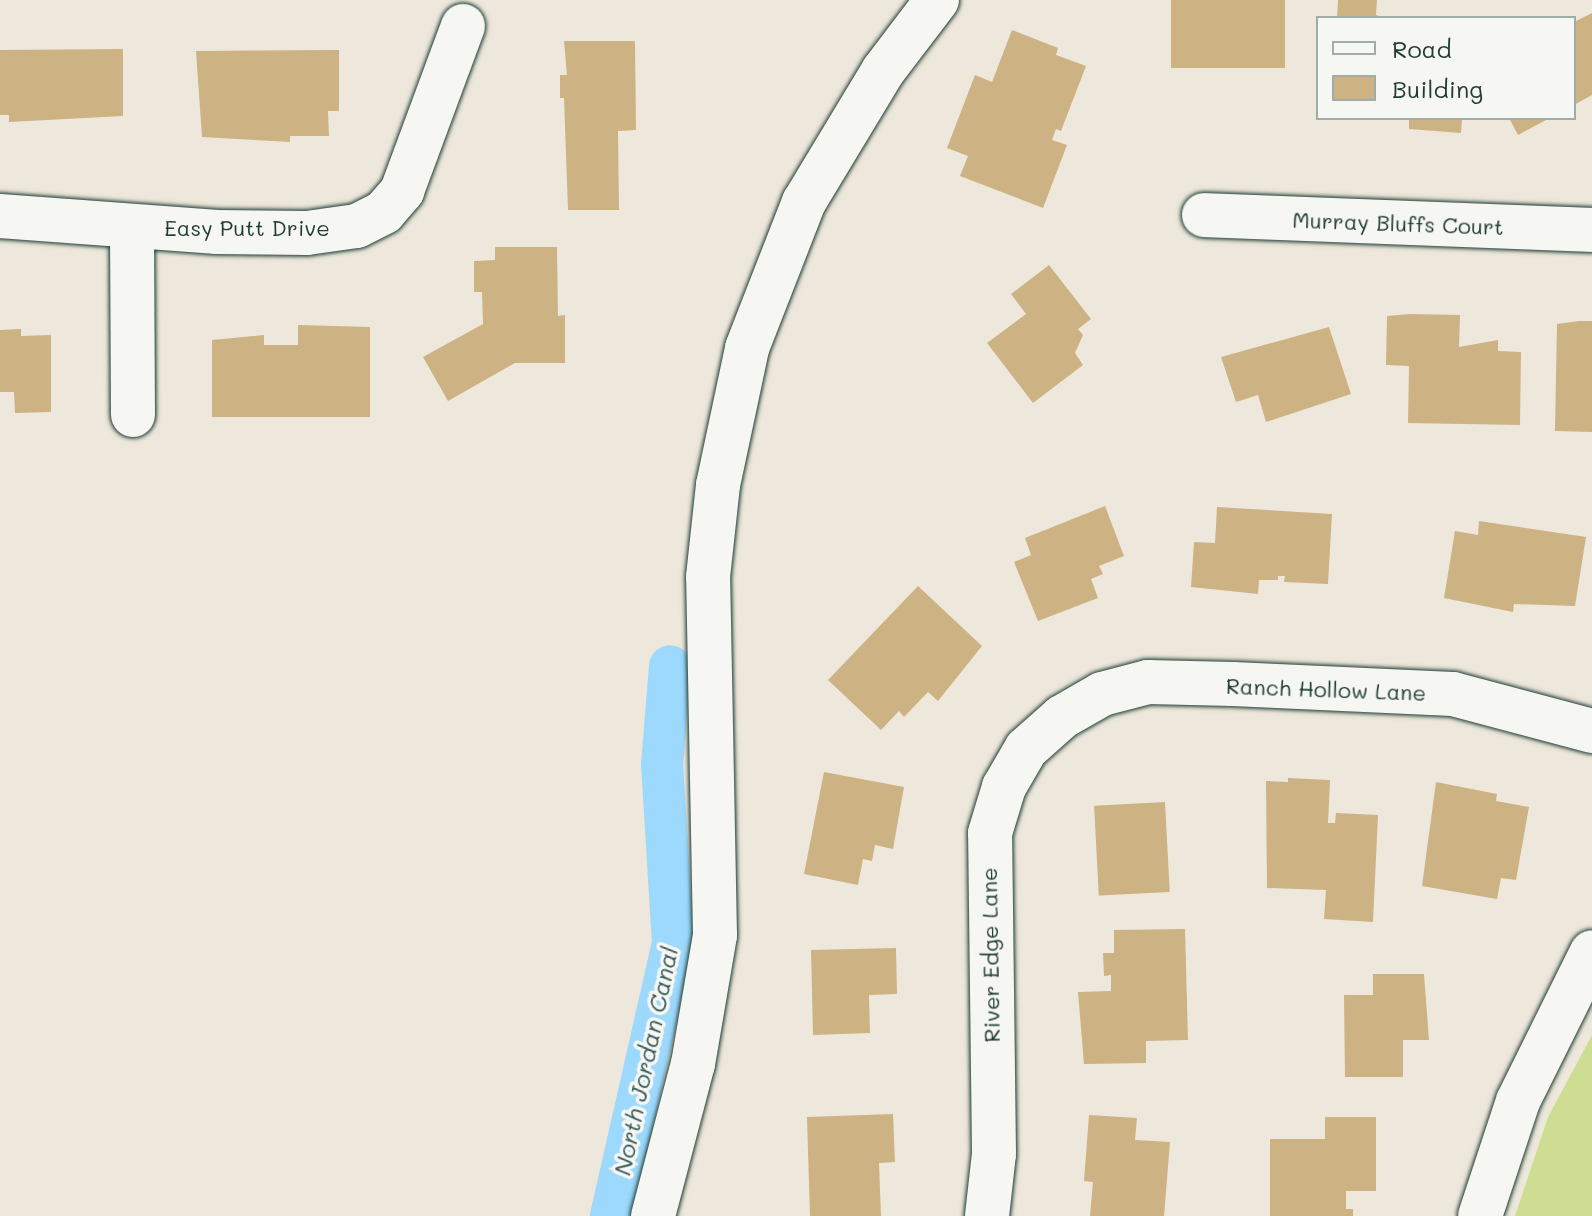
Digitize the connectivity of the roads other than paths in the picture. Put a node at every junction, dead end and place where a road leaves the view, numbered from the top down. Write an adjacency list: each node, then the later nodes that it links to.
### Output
1 (937, 0): 11 (street)
2 (463, 26): 5 (street, Easy Putt Drive)
3 (1204, 215): 6 (street, Murray Bluffs Court)
4 (0, 216): 5 (street, Easy Putt Drive)
5 (132, 227): 7 (street)
6 (1592, 230)
7 (133, 415)
8 (1062, 717): 9 (street, Ranch Hollow Lane); 12 (street, River Edge Lane)
9 (1592, 731)
10 (1592, 952): 13 (street)
11 (653, 1216)
12 (987, 1216)
13 (1480, 1216)

